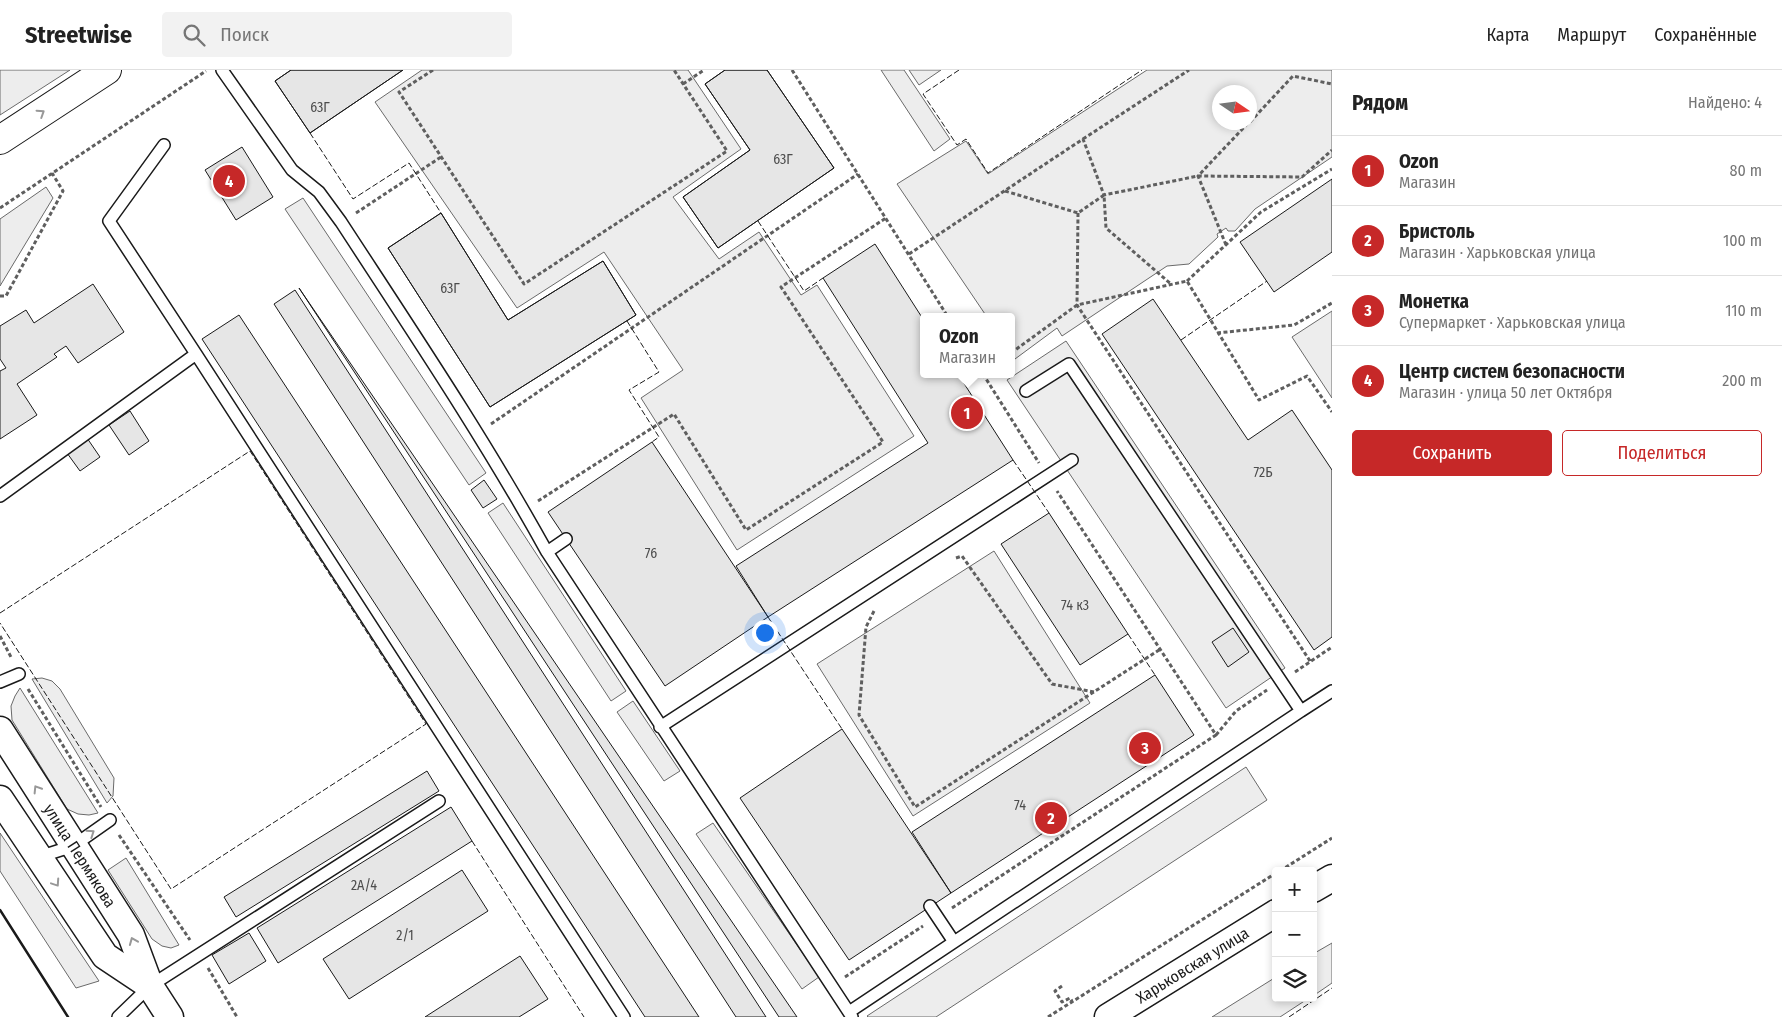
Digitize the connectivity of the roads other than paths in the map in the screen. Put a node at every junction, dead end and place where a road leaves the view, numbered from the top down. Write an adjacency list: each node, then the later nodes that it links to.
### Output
1 (106, 70): 3 (main road, one-way to 1)
2 (222, 70): 10 (lane)
3 (0, 140)
4 (164, 146): 5 (lane)
5 (196, 354): 8 (lane); 31 (lane)
6 (1026, 391): 14 (lane)
7 (1072, 460): 15 (lane)
8 (0, 496)
9 (566, 539): 10 (lane)
10 (547, 552): 15 (lane)
11 (19, 674): 12 (lane)
12 (0, 682)
13 (1332, 691): 14 (lane)
14 (1301, 711): 26 (lane)
15 (660, 727): 28 (lane)
16 (0, 730): 20 (street, улица Пермякова, one-way to 16)
17 (0, 799): 21 (street, улица Пермякова)
18 (438, 801): 27 (lane)
19 (110, 820): 20 (lane, one-way to 19)
20 (73, 846): 21 (lane); 27 (street, улица Пермякова, one-way to 20)
21 (39, 857): 27 (street, улица Пермякова, one-way to 27)
22 (1332, 878): 23 (street)
23 (1317, 887)
24 (930, 906): 26 (lane)
25 (1272, 915): 32 (street, Харьковская улица)
26 (954, 942): 28 (lane)
27 (150, 986): 29 (lane); 30 (street, улица Пермякова)
28 (850, 1014)
29 (118, 1017)
30 (170, 1017)
31 (624, 1017)
32 (1108, 1017)

